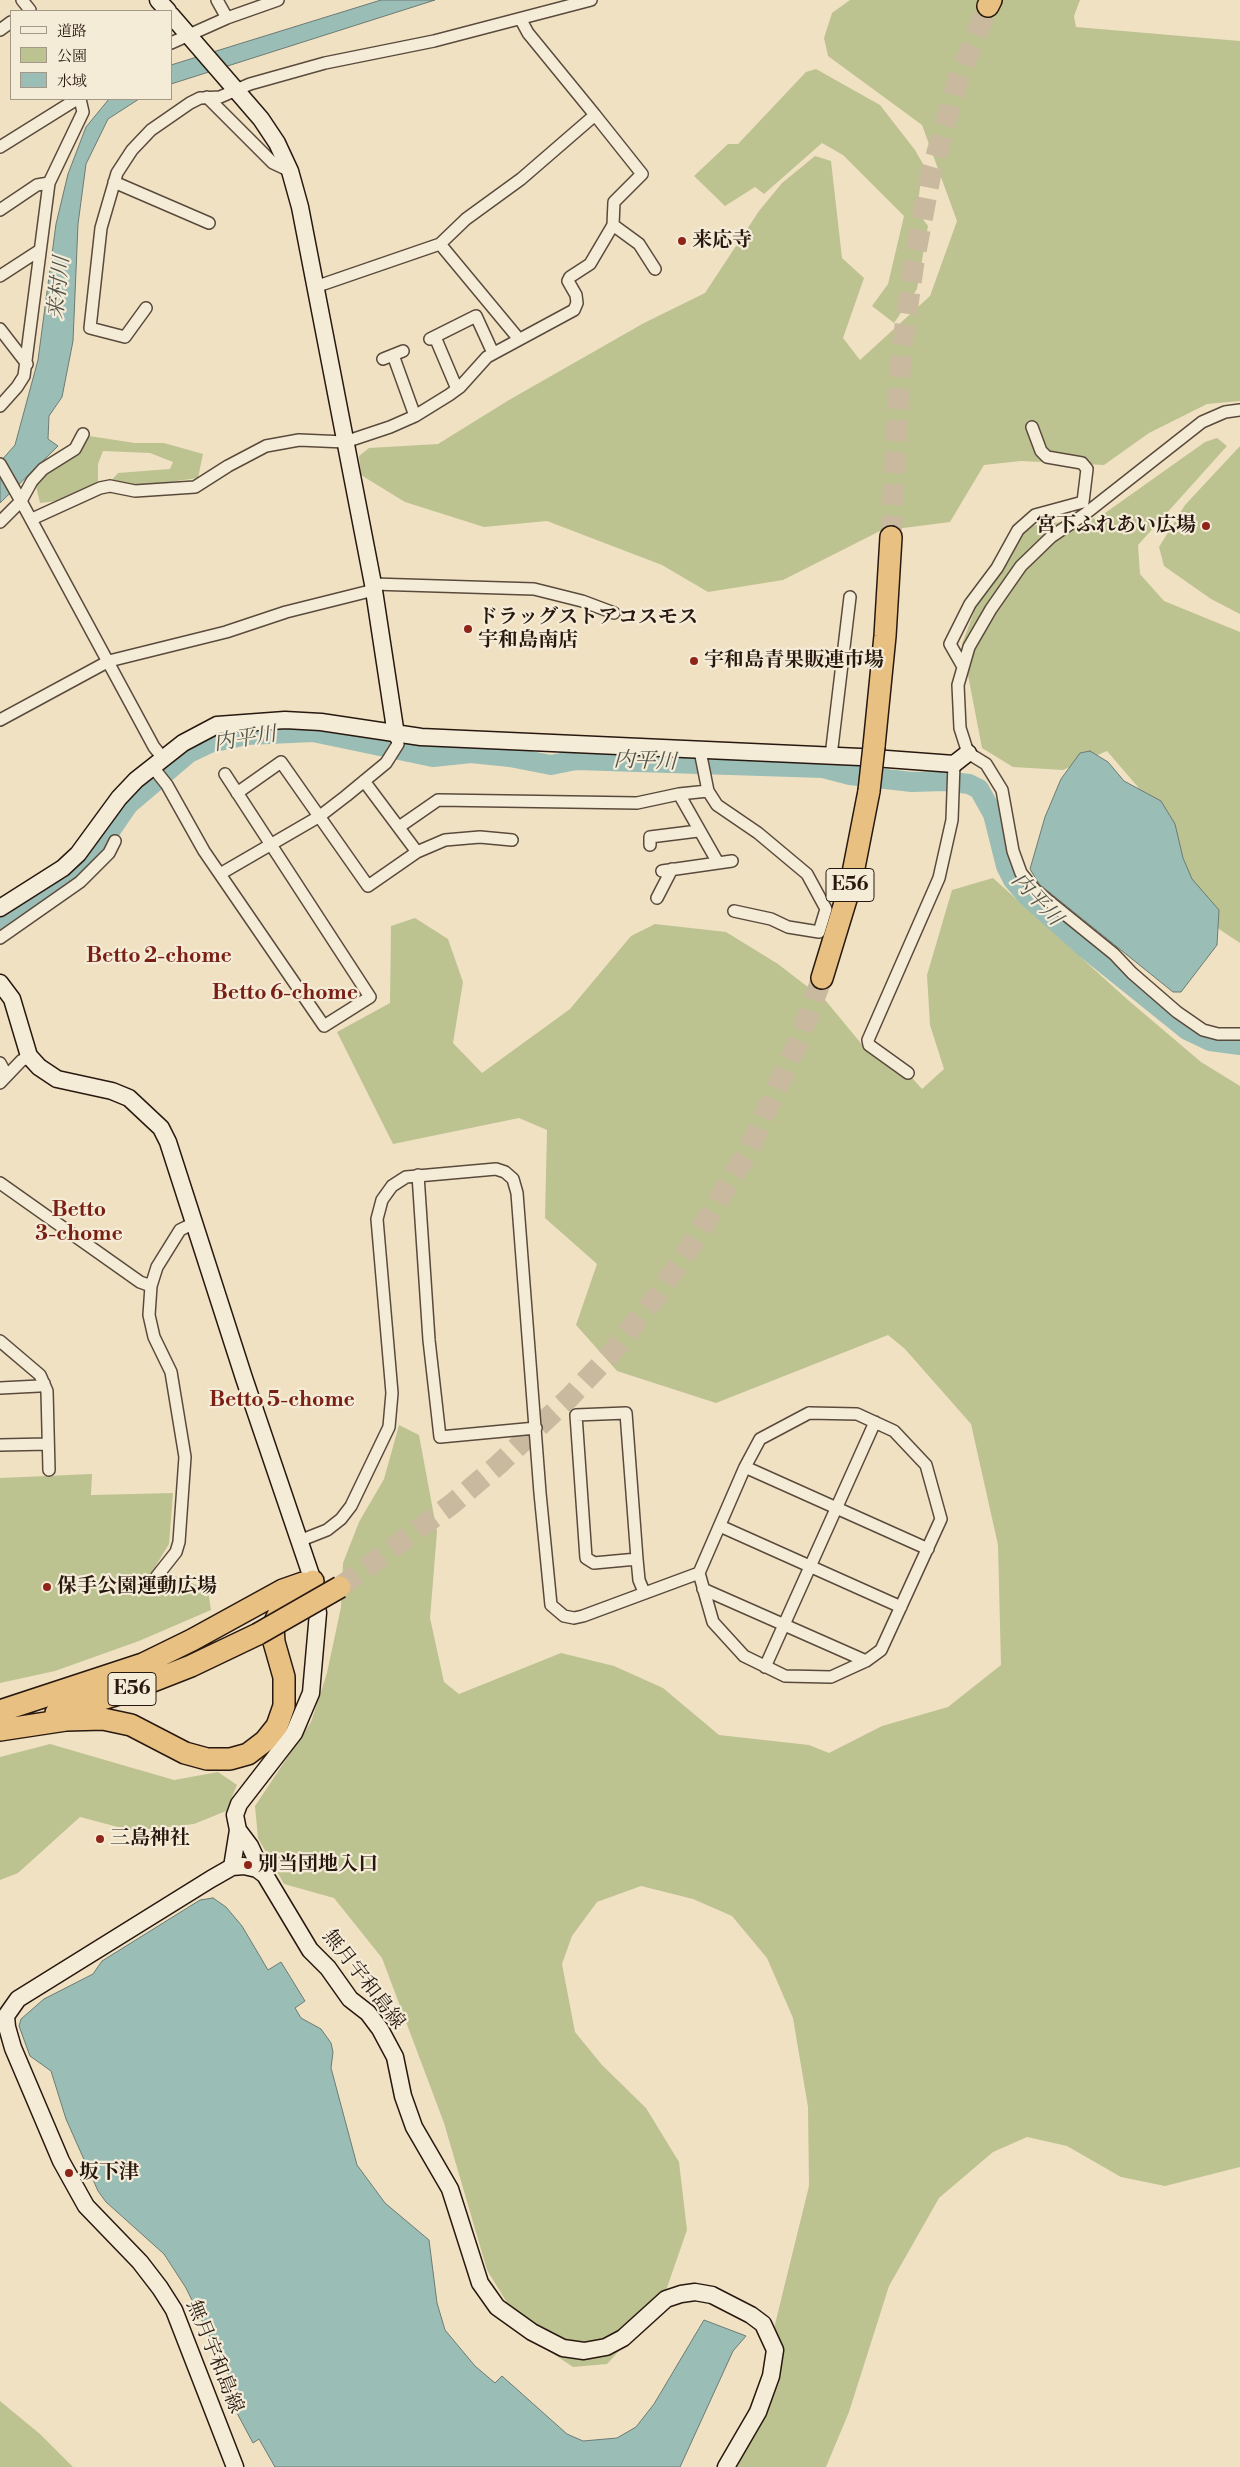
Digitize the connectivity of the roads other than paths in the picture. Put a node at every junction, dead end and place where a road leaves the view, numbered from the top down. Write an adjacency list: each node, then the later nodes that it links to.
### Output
1 (22, 0): 6 (street)
2 (158, 0): 7 (street)
3 (217, 0): 9 (street)
4 (278, 0): 9 (street)
5 (592, 0): 10 (street)
6 (30, 10)
7 (167, 10)
8 (172, 16): 11 (street)
9 (227, 18): 11 (street)
10 (521, 20): 13 (street); 17 (street)
11 (191, 37): 12 (street); 13 (street)
12 (172, 43)
13 (233, 87): 14 (street); 19 (street)
14 (207, 97): 19 (street); 20 (street)
15 (76, 100): 18 (street)
16 (78, 100): 21 (street)
17 (595, 115): 24 (street); 25 (street)
18 (0, 147)
19 (290, 171): 29 (street)
20 (114, 182): 23 (street); 30 (street)
21 (49, 183): 22 (street); 26 (street)
22 (0, 210)
23 (209, 223)
24 (613, 225): 27 (street); 32 (street)
25 (440, 244): 29 (street); 32 (street)
26 (40, 250): 28 (street); 35 (street)
27 (655, 269)
28 (0, 276)
29 (316, 287): 42 (street)
30 (146, 308)
31 (0, 329): 35 (street)
32 (518, 338): 33 (street)
33 (493, 353): 36 (street); 36 (street)
34 (393, 355): 39 (street)
35 (27, 364): 37 (street)
36 (457, 389): 39 (street)
37 (0, 406)
38 (1240, 410): 52 (street)
39 (415, 416): 42 (street)
40 (1032, 427): 52 (street)
41 (83, 434): 44 (street)
42 (345, 442): 45 (street); 48 (street)
43 (0, 464): 44 (street)
44 (21, 501): 45 (street); 46 (street)
45 (32, 519): 51 (street)
46 (0, 522)
47 (891, 537): 80 (highway, E56, bridge)
48 (373, 587): 50 (street); 51 (street); 54 (street)
49 (850, 597): 57 (street)
50 (614, 613)
51 (109, 662): 53 (street); 58 (street)
52 (962, 665): 55 (street)
53 (0, 720)
54 (397, 739): 56 (street); 58 (street); 61 (street)
55 (968, 753): 59 (street); 82 (street)
56 (701, 756): 57 (street); 62 (street)
57 (831, 756): 59 (street)
58 (158, 765): 75 (street); 77 (street)
59 (954, 768): 85 (street)
60 (225, 774): 63 (street)
61 (364, 781): 65 (street); 66 (street)
62 (708, 785): 64 (street); 78 (street)
63 (237, 793): 65 (street); 71 (street)
64 (678, 794): 66 (street); 67 (street)
65 (320, 816): 71 (street); 72 (street)
66 (399, 828): 72 (street)
67 (698, 831): 70 (street); 73 (street)
68 (512, 840): 72 (street)
69 (115, 841): 79 (street)
70 (650, 845)
71 (270, 846): 75 (street); 75 (street)
72 (417, 852)
73 (717, 861): 74 (street); 76 (street)
74 (732, 861)
75 (220, 874)
76 (657, 898)
77 (0, 908)
78 (734, 911)
79 (0, 938)
80 (822, 978)
81 (0, 983): 83 (street)
82 (1240, 1034)
83 (28, 1056): 86 (street); 89 (street)
84 (0, 1063): 86 (street)
85 (908, 1073)
86 (3, 1078)
87 (418, 1174): 95 (street); 95 (street); 102 (street)
88 (0, 1182): 90 (street)
89 (194, 1223): 90 (street); 102 (street)
90 (150, 1286): 108 (street)
91 (0, 1342): 92 (street)
92 (44, 1383): 93 (street); 96 (street)
93 (0, 1388)
94 (875, 1422): 98 (street); 100 (street); 103 (street)
95 (536, 1428): 111 (street)
96 (48, 1444): 97 (street); 99 (street)
97 (0, 1445)
98 (745, 1467): 100 (street); 101 (street)
99 (49, 1470)
100 (836, 1508): 103 (street); 105 (street)
101 (720, 1526): 105 (street); 106 (street)
102 (299, 1540): 107 (street)
103 (928, 1549): 112 (street)
104 (637, 1559): 104 (street); 111 (street)
105 (811, 1567): 112 (street); 113 (street)
106 (699, 1573): 110 (street); 111 (street)
107 (313, 1581): 116 (highway); 117 (highway); 118 (street)
108 (157, 1583)
109 (340, 1587): 117 (highway, E56, bridge)
110 (703, 1589): 113 (street); 115 (street)
111 (644, 1592)
112 (901, 1607): 114 (street)
113 (784, 1625): 114 (street); 115 (street)
114 (866, 1661): 115 (street)
115 (765, 1666)
116 (0, 1711)
117 (0, 1729)
118 (238, 1830): 119 (street); 120 (street)
119 (232, 1867): 120 (street); 121 (street, 無月宇和島線)
120 (257, 1869): 123 (street, 無月宇和島線)
121 (3, 2029): 122 (street, 無月宇和島線)
122 (235, 2467)
123 (726, 2467)

